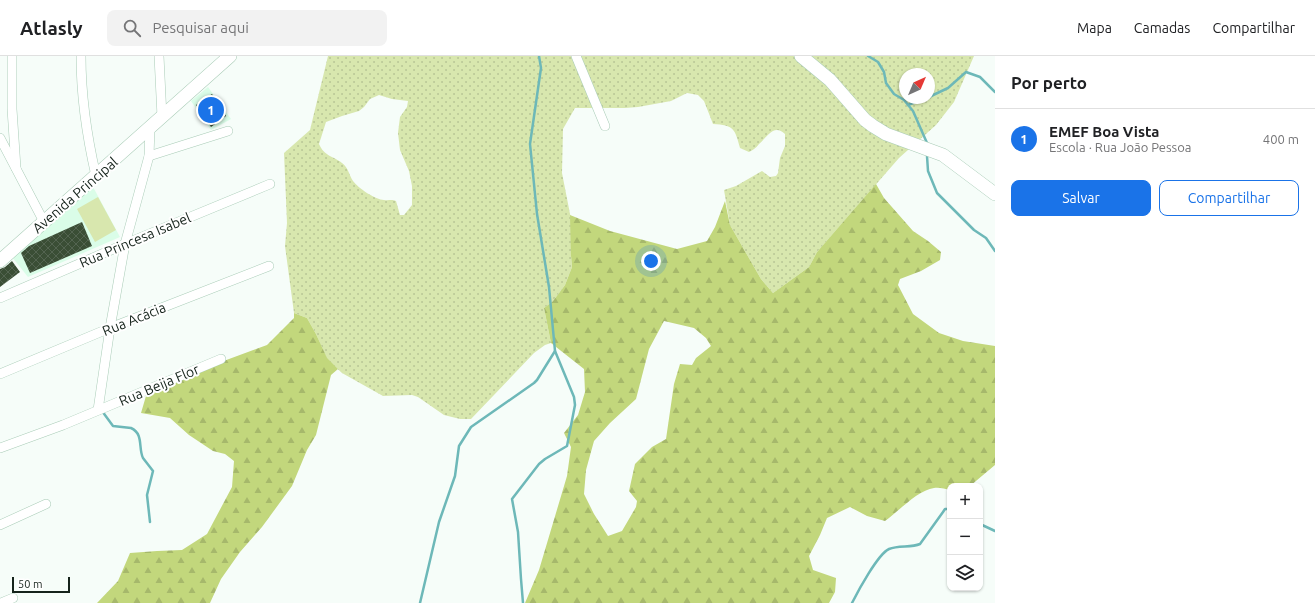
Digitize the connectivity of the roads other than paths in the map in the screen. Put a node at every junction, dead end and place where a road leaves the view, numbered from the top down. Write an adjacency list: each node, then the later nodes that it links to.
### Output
1 (12, 56): 13 (street)
2 (81, 56): 14 (street)
3 (159, 56): 7 (street)
4 (230, 56): 7 (street, Avenida Principal)
5 (576, 56): 8 (street)
6 (801, 56): 16 (street)
7 (162, 117): 9 (street, Avenida Principal)
8 (606, 126)
9 (150, 128): 12 (street); 14 (street, Avenida Principal)
10 (228, 131): 12 (street)
11 (0, 138): 13 (street)
12 (148, 156): 18 (street, Rua Beija Flor)
13 (16, 168): 17 (street)
14 (96, 176): 17 (street, Avenida Principal)
15 (270, 184): 18 (street, Rua Princesa Isabel)
16 (995, 194)
17 (44, 222): 19 (street, Avenida Principal)
18 (125, 244): 21 (street, Rua Princesa Isabel); 22 (street, Rua Beija Flor)
19 (0, 261)
20 (269, 266): 22 (street, Rua Acácia)
21 (0, 298)
22 (110, 328): 24 (street, Rua Acácia); 25 (street, Rua Beija Flor)
23 (221, 359): 25 (street, Rua Beija Flor)
24 (0, 374)
25 (98, 410): 26 (street, Rua Beija Flor)
26 (0, 448)
27 (46, 504): 28 (street)
28 (0, 525)
29 (13, 598): 30 (street)
30 (1, 603)

